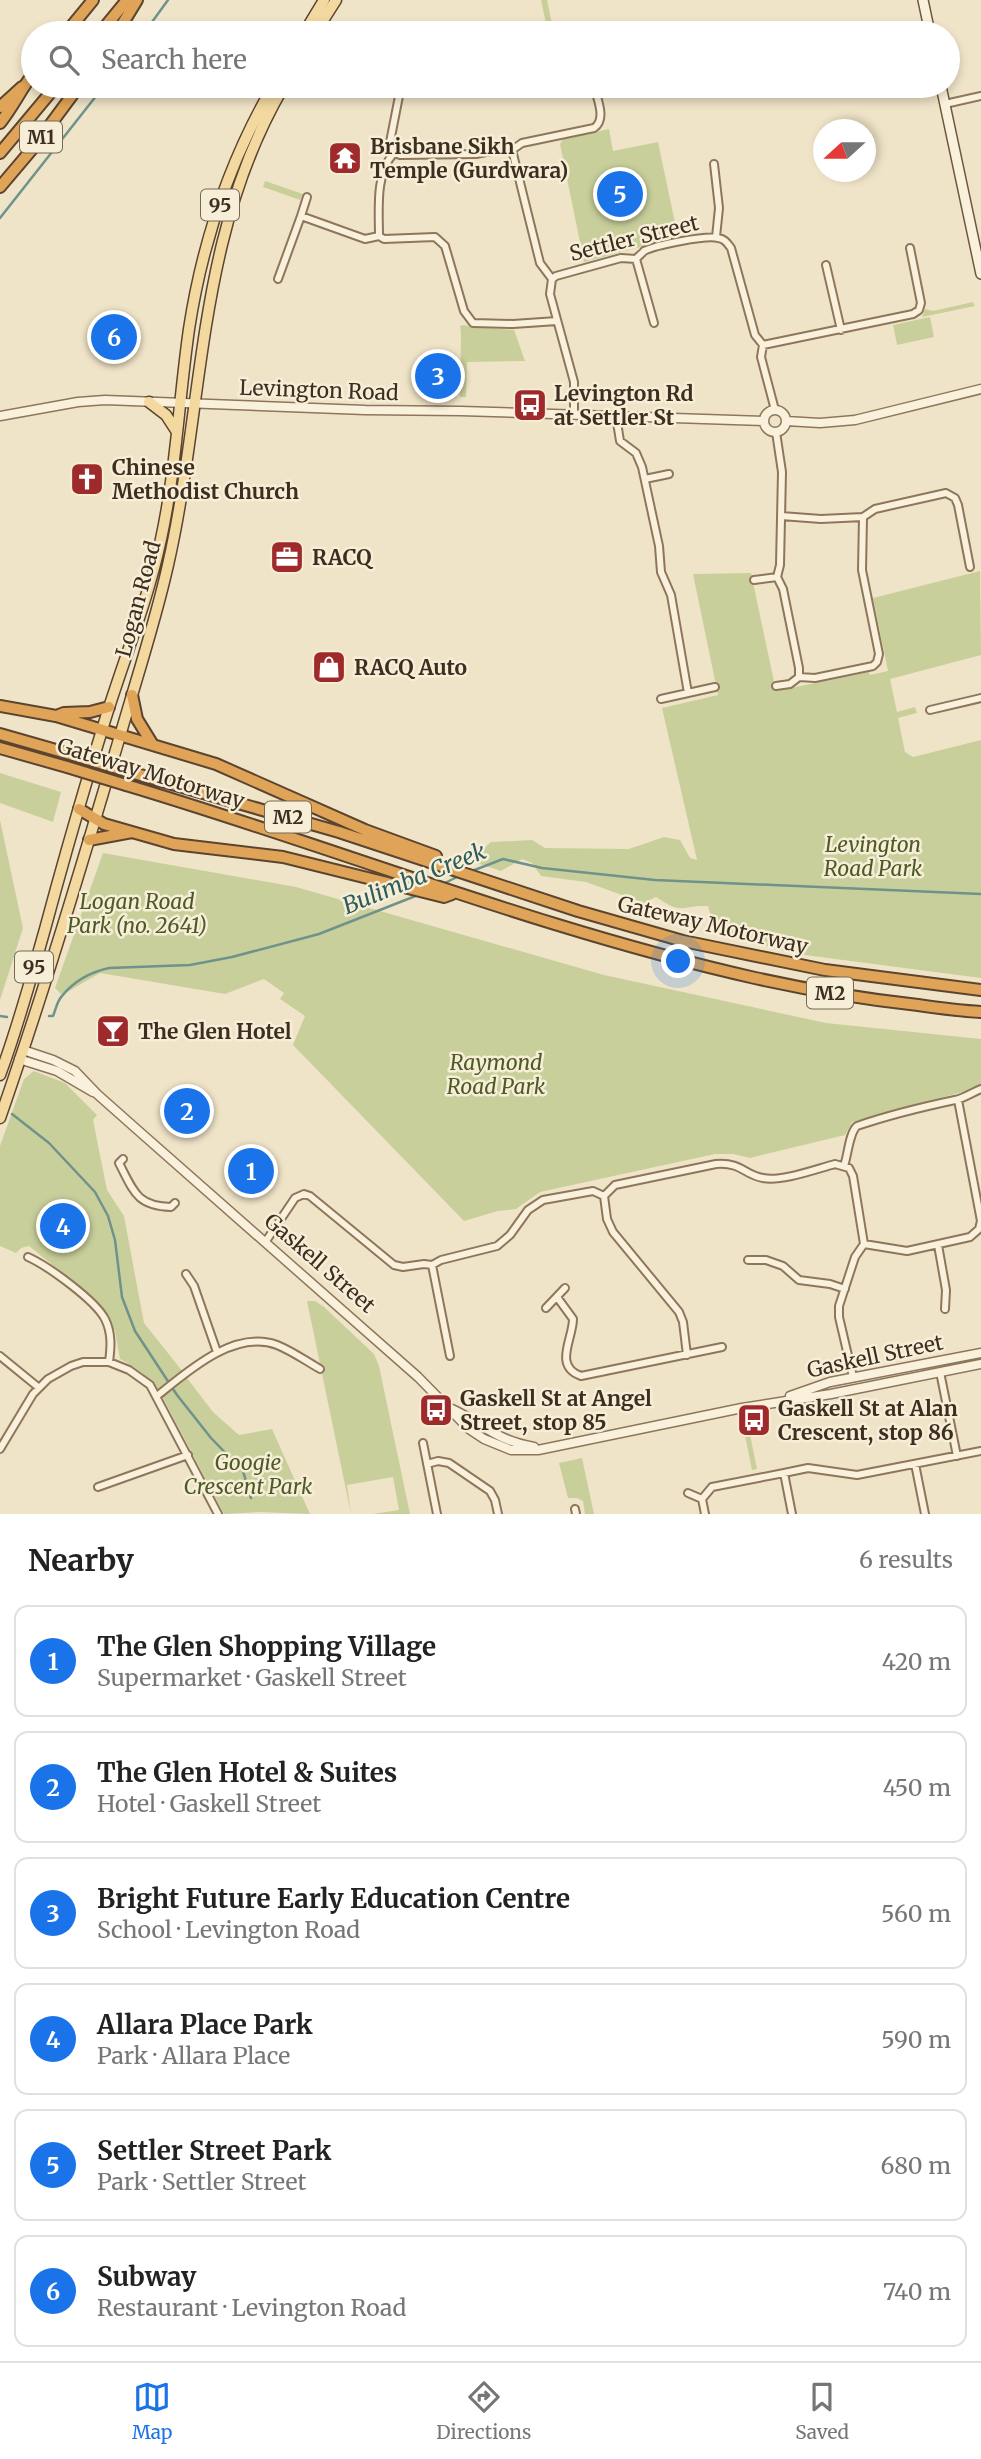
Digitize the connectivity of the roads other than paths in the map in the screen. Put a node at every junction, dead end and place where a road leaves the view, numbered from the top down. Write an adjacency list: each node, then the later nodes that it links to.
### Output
1 (93, 0): 7 (highway)
2 (128, 0): 8 (highway)
3 (137, 0): 9 (highway)
4 (324, 0): 10 (main road)
5 (336, 0): 11 (main road)
6 (923, 0): 12 (main road)
7 (76, 21)
8 (110, 21)
9 (124, 21)
10 (311, 21)
11 (323, 21)
12 (927, 21)
13 (21, 88): 24 (highway, M1)
14 (21, 91): 25 (highway)
15 (981, 96): 23 (street)
16 (46, 98): 27 (highway)
17 (70, 98): 30 (highway, M1)
18 (267, 98): 47 (main road, Logan Road / 95)
19 (278, 98): 48 (main road, Logan Road / 95)
20 (399, 98): 28 (street)
21 (597, 98): 26 (street)
22 (944, 98): 23 (main road)
23 (945, 104): 38 (main road)
24 (0, 107)
25 (0, 123)
26 (512, 150): 28 (street); 40 (street)
27 (0, 153)
28 (394, 153): 33 (street)
29 (714, 164): 34 (street)
30 (0, 187)
31 (307, 197): 32 (street)
32 (301, 216): 33 (street); 39 (street)
33 (379, 236): 41 (street)
34 (716, 237): 36 (street, Settler Street); 44 (street, Settler Street)
35 (911, 248): 43 (street)
36 (636, 259): 40 (street, Settler Street); 42 (street)
37 (827, 265): 43 (street)
38 (981, 274)
39 (278, 279)
40 (552, 279): 41 (street, Settler Street)
41 (557, 321): 50 (street, Settler Street)
42 (654, 323)
43 (841, 330): 44 (street)
44 (763, 345): 49 (street, Settler Street)
45 (981, 389): 54 (street)
46 (149, 402): 47 (street, Levington Road); 51 (street, Levington Road); 55 (main road)
47 (180, 403): 48 (street, Levington Road); 55 (main road, Logan Road / 95)
48 (195, 404): 50 (street, Levington Road); 68 (main road, Logan Road / 95)
49 (775, 410): 53 (street); 54 (street)
50 (575, 414): 52 (street, Levington Road)
51 (0, 416)
52 (616, 416): 53 (street, Levington Road); 58 (street)
53 (764, 421): 56 (street)
54 (786, 421): 56 (street)
55 (177, 432): 72 (main road, Logan Road / 95)
56 (776, 432): 59 (street)
57 (668, 474): 58 (street)
58 (645, 479): 67 (street)
59 (781, 516): 60 (street); 62 (street)
60 (863, 517): 61 (street); 64 (street)
61 (970, 567)
62 (777, 577): 63 (street); 64 (street)
63 (754, 580)
64 (799, 677): 65 (street)
65 (776, 686)
66 (715, 687): 67 (street)
67 (688, 693): 70 (street)
68 (132, 695): 77 (main road, Logan Road / 95); 78 (highway)
69 (981, 698): 73 (street)
70 (661, 699)
71 (0, 706): 74 (highway)
72 (109, 707): 74 (highway); 75 (main road, Logan Road / 95)
73 (930, 710)
74 (56, 716): 75 (highway)
75 (102, 730): 77 (highway); 80 (main road, Logan Road / 95)
76 (0, 734): 84 (highway, Gateway Motorway / M2, bridge)
77 (120, 735): 78 (highway); 81 (main road, Logan Road / 95)
78 (153, 745): 84 (highway)
79 (0, 748): 85 (highway, Gateway Motorway / M2, bridge)
80 (79, 809): 81 (highway); 89 (main road, Logan Road / 95)
81 (96, 819): 82 (highway); 83 (main road, Logan Road / 95)
82 (132, 832): 83 (highway); 85 (highway)
83 (89, 840): 88 (main road, Logan Road / 95)
84 (447, 863): 86 (highway, Gateway Motorway / M2)
85 (420, 886): 87 (highway, Gateway Motorway / M2)
86 (981, 990)
87 (981, 1012)
88 (29, 1031): 90 (street); 91 (main road, Logan Road / 95)
89 (9, 1050): 91 (main road, Gaskell Street); 92 (main road, Logan Road / 95)
90 (36, 1054): 91 (street, Gaskell Street); 94 (street, Gaskell Street)
91 (21, 1055): 94 (street, Gaskell Street); 96 (main road, Logan Road / 95)
92 (0, 1075)
93 (981, 1089): 95 (street)
94 (97, 1094): 101 (street, Gaskell Street)
95 (958, 1100): 98 (street); 103 (street)
96 (0, 1118)
97 (123, 1159): 100 (street)
98 (844, 1166): 99 (street); 102 (street)
99 (604, 1196): 106 (street); 116 (street)
100 (175, 1203)
101 (266, 1241): 106 (street); 128 (street, Gaskell Street)
102 (864, 1244): 103 (street); 109 (street)
103 (937, 1245): 112 (street)
104 (28, 1257): 119 (street)
105 (748, 1260): 109 (street)
106 (432, 1265): 118 (street)
107 (186, 1274): 114 (street)
108 (565, 1288): 110 (street)
109 (845, 1289): 124 (street)
110 (557, 1297): 111 (street); 116 (street)
111 (546, 1308)
112 (945, 1309)
113 (722, 1348): 116 (street)
114 (217, 1352): 122 (street); 127 (street)
115 (981, 1353): 120 (street, Gaskell Street)
116 (687, 1355)
117 (0, 1356): 125 (street)
118 (450, 1356)
119 (109, 1362): 125 (street); 127 (street)
120 (937, 1362): 123 (street); 124 (street, Gaskell Street)
121 (981, 1364): 123 (street, Gaskell Street)
122 (320, 1369)
123 (940, 1373): 126 (street, Gaskell Street); 133 (street)
124 (853, 1377): 126 (street); 128 (street, Gaskell Street)
125 (38, 1387): 130 (street)
126 (856, 1390): 128 (street, Gaskell Street)
127 (157, 1396): 132 (street)
128 (777, 1401)
129 (423, 1443): 134 (street)
130 (0, 1448)
131 (981, 1451): 133 (street)
132 (188, 1455): 137 (street); 140 (street)
133 (957, 1456): 135 (street)
134 (427, 1464): 141 (street); 142 (street)
135 (915, 1464): 136 (street); 145 (street)
136 (784, 1472): 139 (street); 144 (street)
137 (98, 1487)
138 (688, 1493): 139 (street)
139 (702, 1499): 143 (street)
140 (218, 1514)
141 (437, 1514)
142 (498, 1514)
143 (705, 1514)
144 (792, 1514)
145 (925, 1514)

